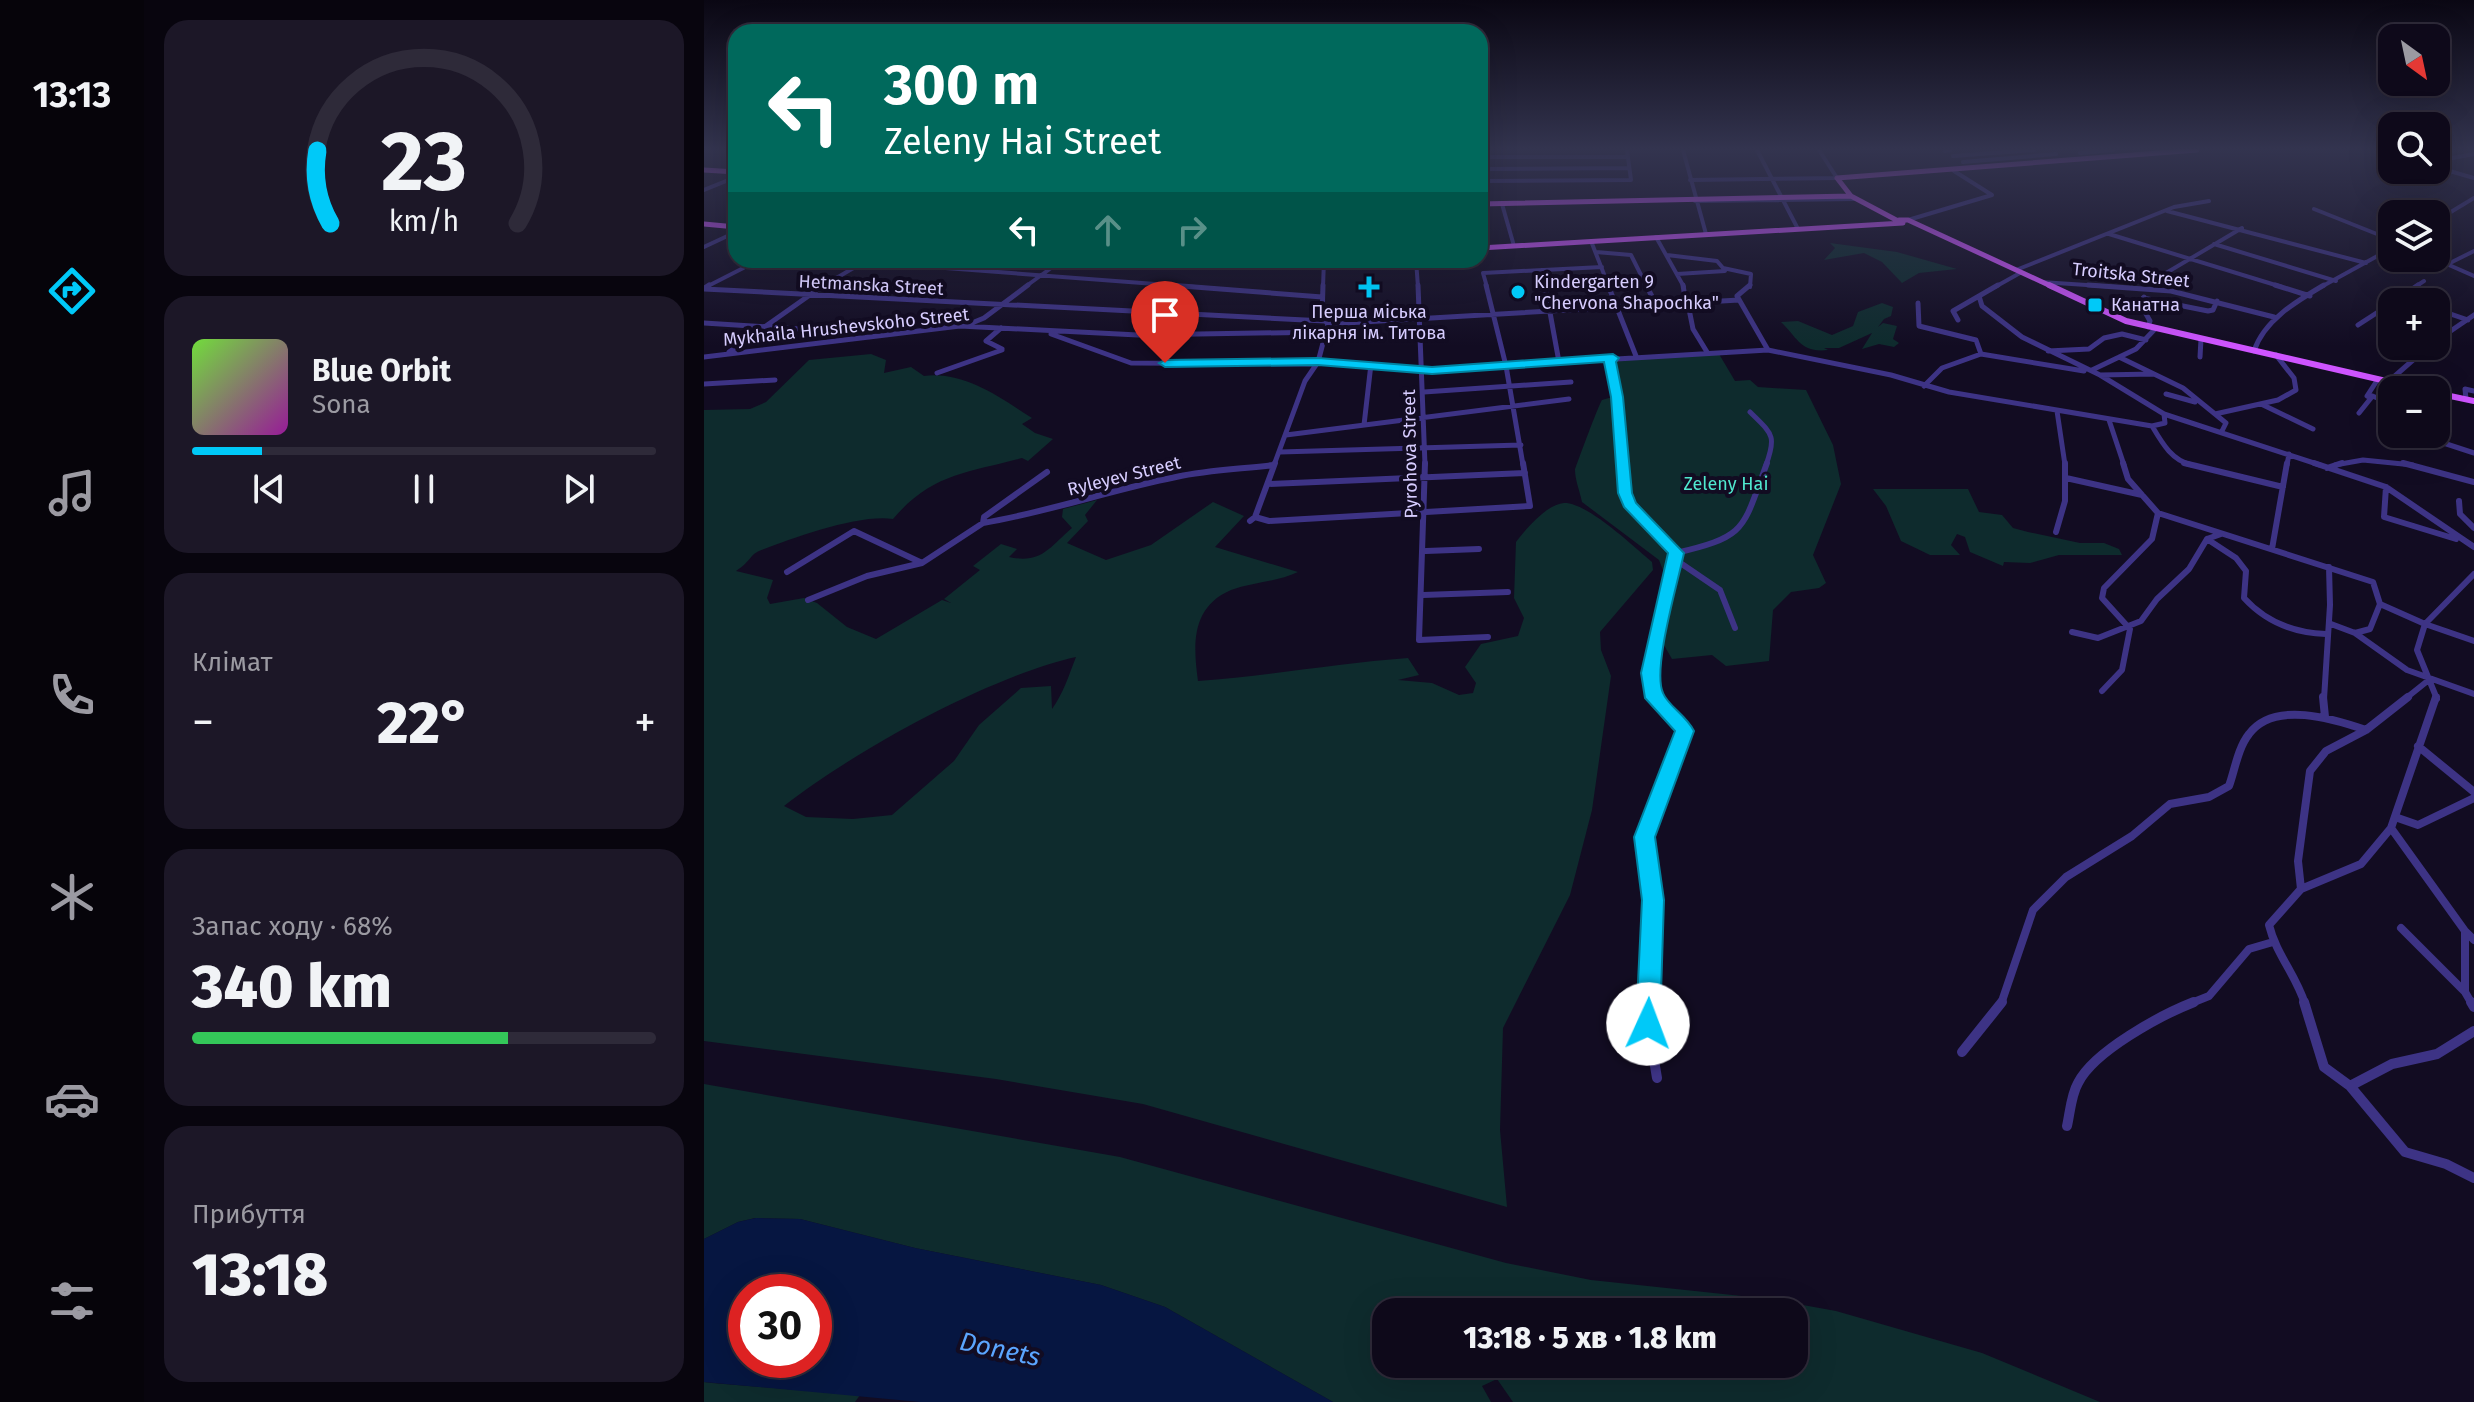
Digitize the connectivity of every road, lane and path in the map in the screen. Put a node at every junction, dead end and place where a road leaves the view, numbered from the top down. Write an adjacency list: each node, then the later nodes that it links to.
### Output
1 (1505, 215): 21 (street)
2 (1701, 215): 15 (street)
3 (1791, 215): 13 (street)
4 (1892, 215): 9 (main road)
5 (1924, 215): 9 (street)
6 (2156, 215): 16 (street)
7 (2187, 215): 12 (street)
8 (2330, 215): 17 (street)
9 (1905, 221): 13 (main road); 41 (main road)
10 (704, 224): 11 (main road)
11 (728, 228)
12 (2242, 228): 20 (street); 29 (street)
13 (1798, 229): 15 (main road)
14 (728, 234): 22 (street)
15 (1706, 234): 18 (main road)
16 (2109, 234): 28 (street); 41 (street)
17 (2378, 234)
18 (1656, 237): 19 (main road); 26 (street)
19 (1591, 241): 21 (main road); 25 (street)
20 (2214, 244): 28 (street); 45 (street)
21 (1514, 246): 23 (main road)
22 (704, 247)
23 (1488, 248)
24 (2474, 251): 30 (street)
25 (1596, 252): 32 (street); 62 (street)
26 (1667, 255): 42 (street); 57 (street)
27 (2378, 256): 29 (street)
28 (2188, 258): 51 (street); 54 (street)
29 (2366, 263): 45 (street)
30 (2450, 264)
31 (2450, 265): 43 (street)
32 (1602, 267): 39 (street); 63 (street)
33 (743, 268): 48 (street)
34 (853, 268): 52 (street)
35 (934, 268): 44 (street)
36 (1052, 268): 44 (street)
37 (1324, 268): 55 (street)
38 (1419, 268): 70 (street, Pyrohova Street)
39 (1542, 270): 64 (street); 67 (street)
40 (1725, 271): 42 (street)
41 (2018, 272): 47 (main road); 53 (street)
42 (1677, 274): 60 (street)
43 (2474, 276)
44 (1040, 277): 55 (street); 61 (street)
45 (2336, 281): 54 (street)
46 (2424, 281): 50 (street)
47 (2041, 282): 49 (street, Troitska Street); 79 (main road)
48 (704, 288): 52 (street, Hetmanska Street)
49 (2149, 288): 51 (street, Troitska Street); 56 (street)
50 (2414, 288)
51 (2159, 289): 58 (street, Troitska Street)
52 (806, 296): 61 (street, Hetmanska Street); 77 (street)
53 (1979, 296): 71 (street); 87 (street)
54 (2310, 296): 69 (street)
55 (1322, 297): 73 (street)
56 (2143, 298): 58 (street, Troitska Street); 79 (street)
57 (1739, 300): 60 (street, Hetmanska Street); 86 (street)
58 (2217, 301): 69 (street, Troitska Street)
59 (1918, 303): 91 (street)
60 (1687, 304): 62 (street, Hetmanska Street); 89 (street)
61 (1001, 306): 73 (street, Hetmanska Street); 76 (street)
62 (1657, 306): 63 (street, Hetmanska Street)
63 (1618, 309): 64 (street, Hetmanska Street); 93 (street)
64 (1552, 311): 67 (street, Hetmanska Street); 99 (street)
65 (2378, 312): 75 (street)
66 (2450, 314): 72 (street)
67 (1492, 315): 70 (street, Hetmanska Street); 102 (street)
68 (2474, 315): 72 (street)
69 (2274, 317): 88 (street)
70 (1419, 318): 73 (street, Hetmanska Street); 103 (street, Pyrohova Street)
71 (1958, 320)
72 (2468, 320): 83 (street)
73 (1327, 322): 82 (street)
74 (704, 323): 77 (street)
75 (2358, 325)
76 (966, 326): 78 (street, Mykhaila Hrushevskoho Street); 80 (street, Mykhaila Hrushevskoho Street)
77 (761, 327): 80 (street); 90 (street)
78 (1001, 328): 81 (street, Mykhaila Hrushevskoho Street); 105 (street)
79 (2152, 328): 84 (main road); 85 (street)
80 (924, 329): 90 (street, Mykhaila Hrushevskoho Street)
81 (1041, 331): 82 (street, Mykhaila Hrushevskoho Street); 100 (street)
82 (1327, 332): 100 (street)
83 (2450, 332)
84 (2201, 339): 88 (main road); 96 (street)
85 (2146, 340): 87 (street); 95 (street)
86 (1768, 350): 89 (street); 113 (street)
87 (2046, 351): 104 (street)
88 (2254, 351): 92 (main road)
89 (1707, 352): 93 (street)
90 (727, 354): 94 (street, Mykhaila Hrushevskoho Street)
91 (1981, 354): 107 (street); 113 (street)
92 (2276, 355): 109 (main road); 125 (street)
93 (1636, 356): 97 (street)
94 (704, 357)
95 (2119, 357): 104 (street); 106 (street)
96 (2200, 357)
97 (1613, 358): 99 (street); 169 (street)
98 (2413, 360): 108 (street)
99 (1559, 362): 102 (street)
100 (1316, 363): 101 (street); 138 (street)
101 (1371, 364): 103 (street); 134 (street)
102 (1506, 366): 103 (street); 114 (street)
103 (1422, 368): 116 (street, Pyrohova Street)
104 (2090, 371): 107 (street)
105 (937, 373)
106 (2154, 374): 107 (street); 124 (street)
107 (2100, 375): 130 (street)
108 (2395, 376)
109 (2378, 379): 118 (street)
110 (775, 380): 112 (street)
111 (1571, 382): 114 (street)
112 (704, 384)
113 (1924, 386): 127 (street)
114 (1510, 387): 116 (street); 126 (street)
115 (2474, 391): 122 (street)
116 (1424, 392): 132 (street, Pyrohova Street)
117 (2166, 394): 124 (street)
118 (2368, 395): 121 (street); 129 (street)
119 (2450, 396): 122 (main road)
120 (1569, 399): 126 (street)
121 (2378, 399)
122 (2466, 399): 123 (main road)
123 (2474, 401)
124 (2198, 402): 131 (street)
125 (2261, 403): 131 (street); 136 (street)
126 (1513, 405): 132 (street); 139 (street)
127 (2057, 411): 133 (street); 150 (street)
128 (1750, 412): 169 (street)
129 (2359, 413)
130 (2164, 414): 135 (street); 137 (street)
131 (2215, 414): 137 (street)
132 (1424, 418): 134 (street); 141 (street, Pyrohova Street)
133 (2109, 420): 135 (street); 155 (street)
134 (1364, 425): 138 (street)
135 (2155, 426): 153 (street)
136 (2313, 429)
137 (2222, 431): 144 (street)
138 (1286, 435): 142 (street)
139 (1521, 445): 141 (street); 148 (street)
140 (2450, 445): 143 (street)
141 (1423, 448): 142 (street); 149 (street, Pyrohova Street)
142 (1280, 452): 145 (street)
143 (2474, 453)
144 (2289, 454): 146 (street); 153 (street)
145 (1274, 465): 152 (street); 159 (street, Ryleyev Street)
146 (2327, 468): 151 (street); 154 (street)
147 (1047, 472): 159 (street, Ryleyev Street)
148 (1525, 473): 149 (street); 158 (street)
149 (1426, 478): 152 (street); 158 (street, Pyrohova Street)
150 (2066, 478): 155 (street); 161 (street)
151 (2474, 482)
152 (1268, 484): 158 (street)
153 (2283, 487): 167 (street)
154 (2386, 487): 164 (street); 164 (street)
155 (2144, 496): 157 (street)
156 (2459, 501): 160 (street)
157 (2158, 513): 162 (street); 178 (street)
158 (1426, 514): 168 (street, Pyrohova Street)
159 (983, 523): 170 (street, Ryleyev Street)
160 (2474, 528)
161 (2056, 532)
162 (2223, 534): 163 (street); 167 (street)
163 (2207, 539): 178 (street); 184 (street)
164 (2462, 541): 165 (street)
165 (2474, 547)
166 (1479, 549): 168 (street)
167 (2272, 549): 171 (street)
168 (1426, 551): 175 (street, Pyrohova Street)
169 (1676, 556): 181 (street); 206 (street)
170 (922, 563): 172 (street); 176 (street, Ryleyev Street)
171 (2329, 567): 177 (street); 179 (street)
172 (787, 572)
173 (2474, 574): 180 (street)
174 (1508, 592): 175 (street)
175 (1423, 595): 185 (street, Pyrohova Street)
176 (808, 600)
177 (2380, 604): 180 (street); 183 (street)
178 (2125, 624): 182 (street); 188 (street)
179 (2331, 624): 183 (street); 184 (street)
180 (2425, 624): 186 (street); 187 (street)
181 (1735, 628)
182 (2072, 632)
183 (2355, 633): 187 (street)
184 (2326, 634): 190 (street)
185 (1488, 637)
186 (2474, 641)
187 (2430, 679): 189 (street); 191 (street); 192 (street)
188 (2102, 691)
189 (2474, 694)
190 (2325, 717): 191 (street); 205 (street)
191 (2366, 730): 197 (street)
192 (2418, 746): 193 (street); 195 (street)
193 (2474, 792)
194 (2474, 798): 195 (street)
195 (2395, 817): 196 (street)
196 (2391, 828): 197 (street); 199 (street)
197 (2301, 889): 201 (street)
198 (2401, 928): 202 (street)
199 (2465, 931): 200 (street); 202 (street)
200 (2474, 940)
201 (2273, 942): 207 (street); 208 (street)
202 (2465, 992): 203 (street)
203 (2474, 1007)
204 (2474, 1031): 207 (street)
205 (1962, 1052)
206 (1657, 1078)
207 (2350, 1086): 209 (street)
208 (2067, 1126)
209 (2474, 1178)

